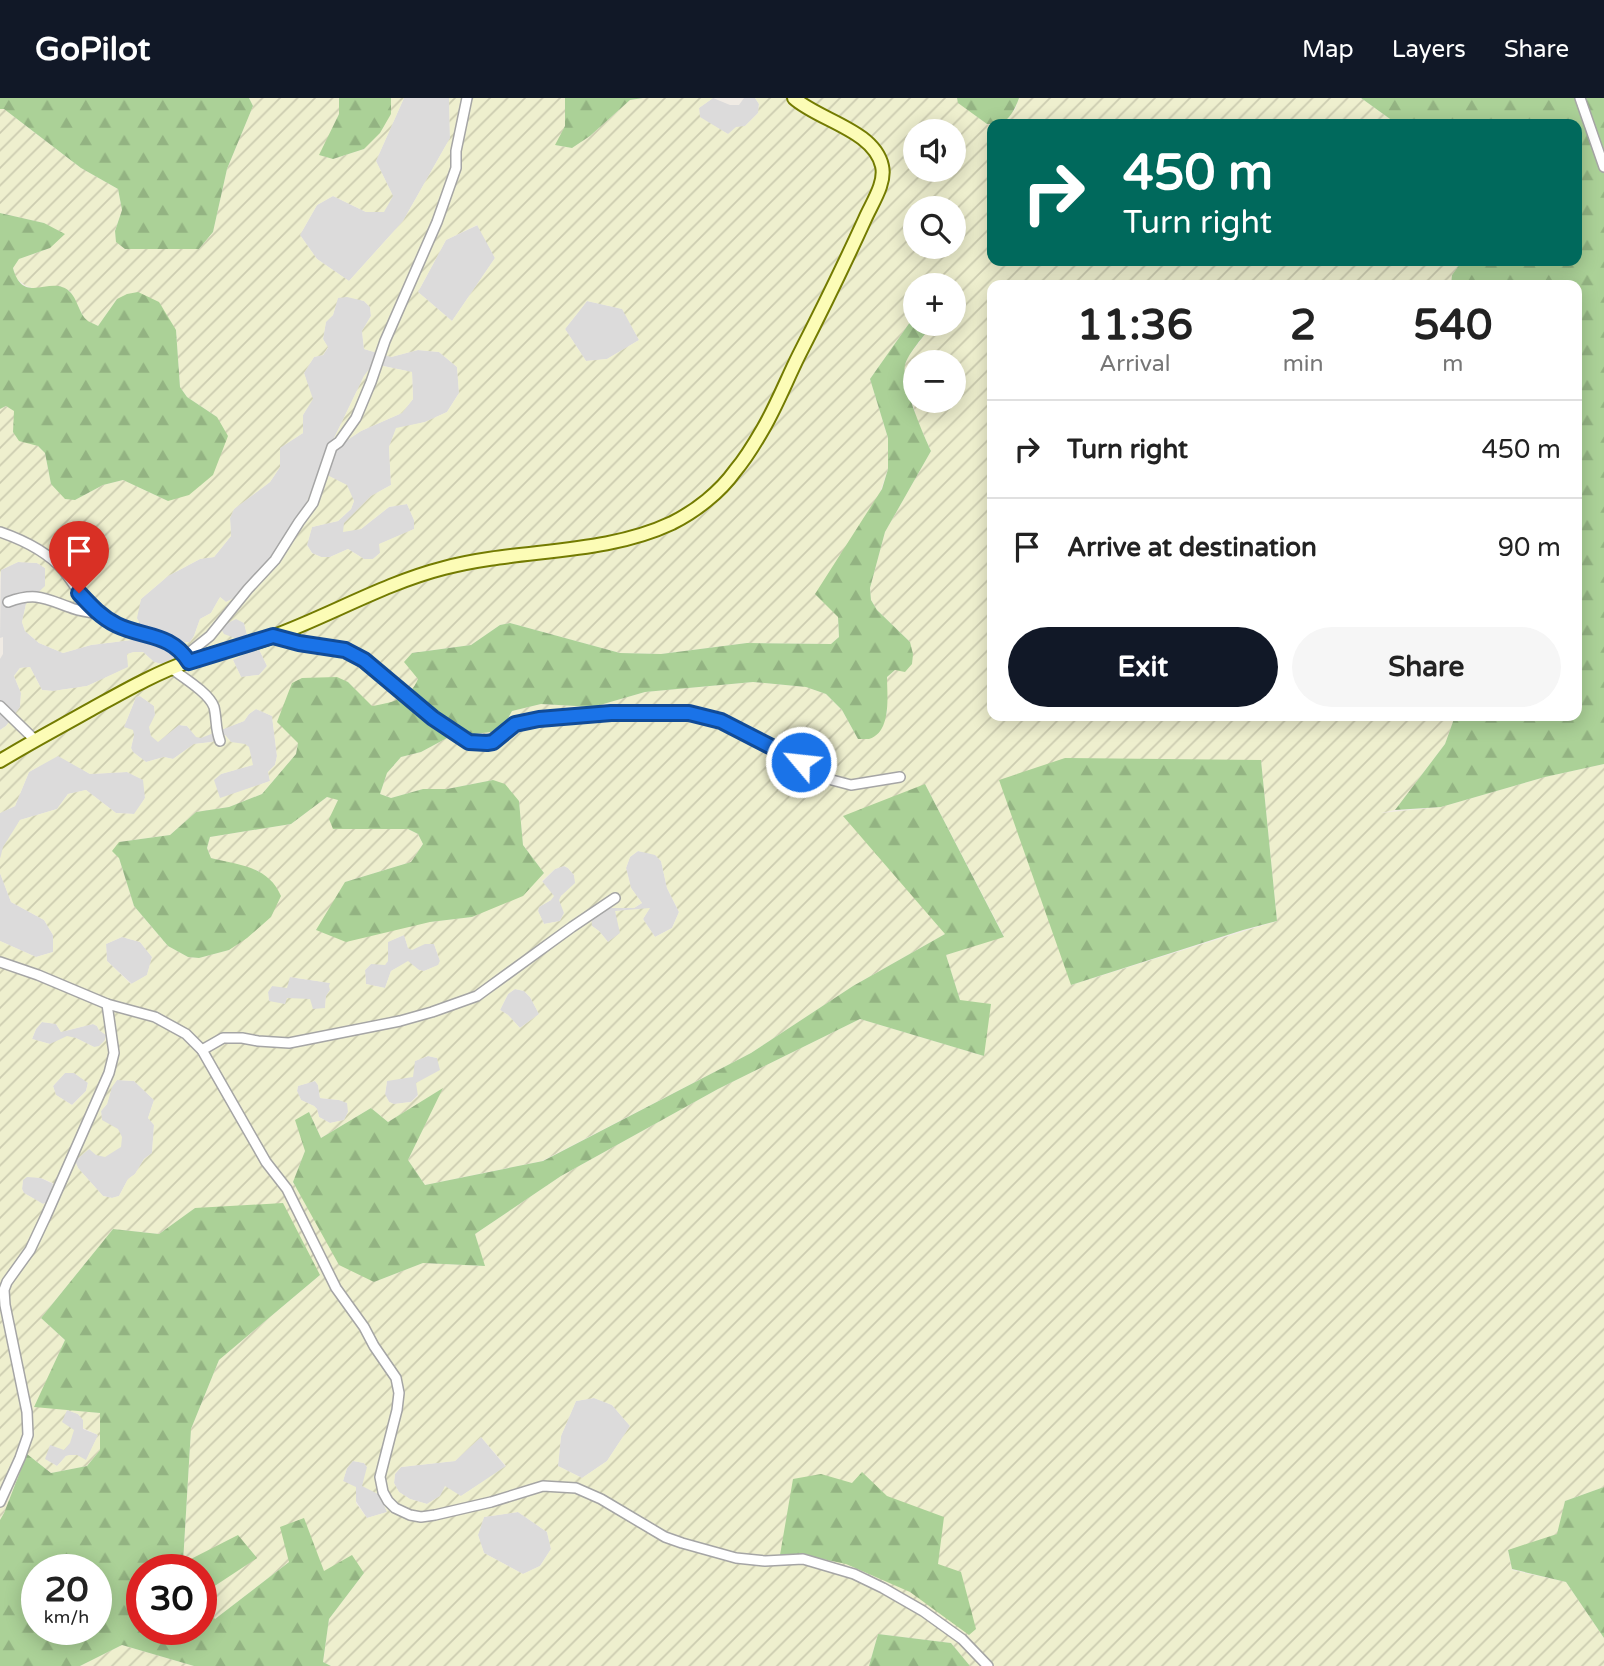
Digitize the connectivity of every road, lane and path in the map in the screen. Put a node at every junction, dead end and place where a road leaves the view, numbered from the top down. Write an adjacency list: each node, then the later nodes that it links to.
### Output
1 (467, 98): 9 (street)
2 (794, 98): 8 (street)
3 (1580, 98): 4 (street)
4 (1604, 167)
5 (0, 532): 7 (street)
6 (8, 602): 7 (street)
7 (98, 614): 9 (street)
8 (273, 636): 9 (street); 15 (street)
9 (187, 659): 10 (street)
10 (172, 669): 12 (street); 13 (street)
11 (0, 706): 12 (street)
12 (35, 740): 14 (street)
13 (220, 741)
14 (0, 761)
15 (900, 778)
16 (615, 898): 19 (street)
17 (0, 962): 18 (street)
18 (107, 1004): 19 (street); 20 (street)
19 (202, 1050): 21 (street)
20 (0, 1502)
21 (988, 1666)

